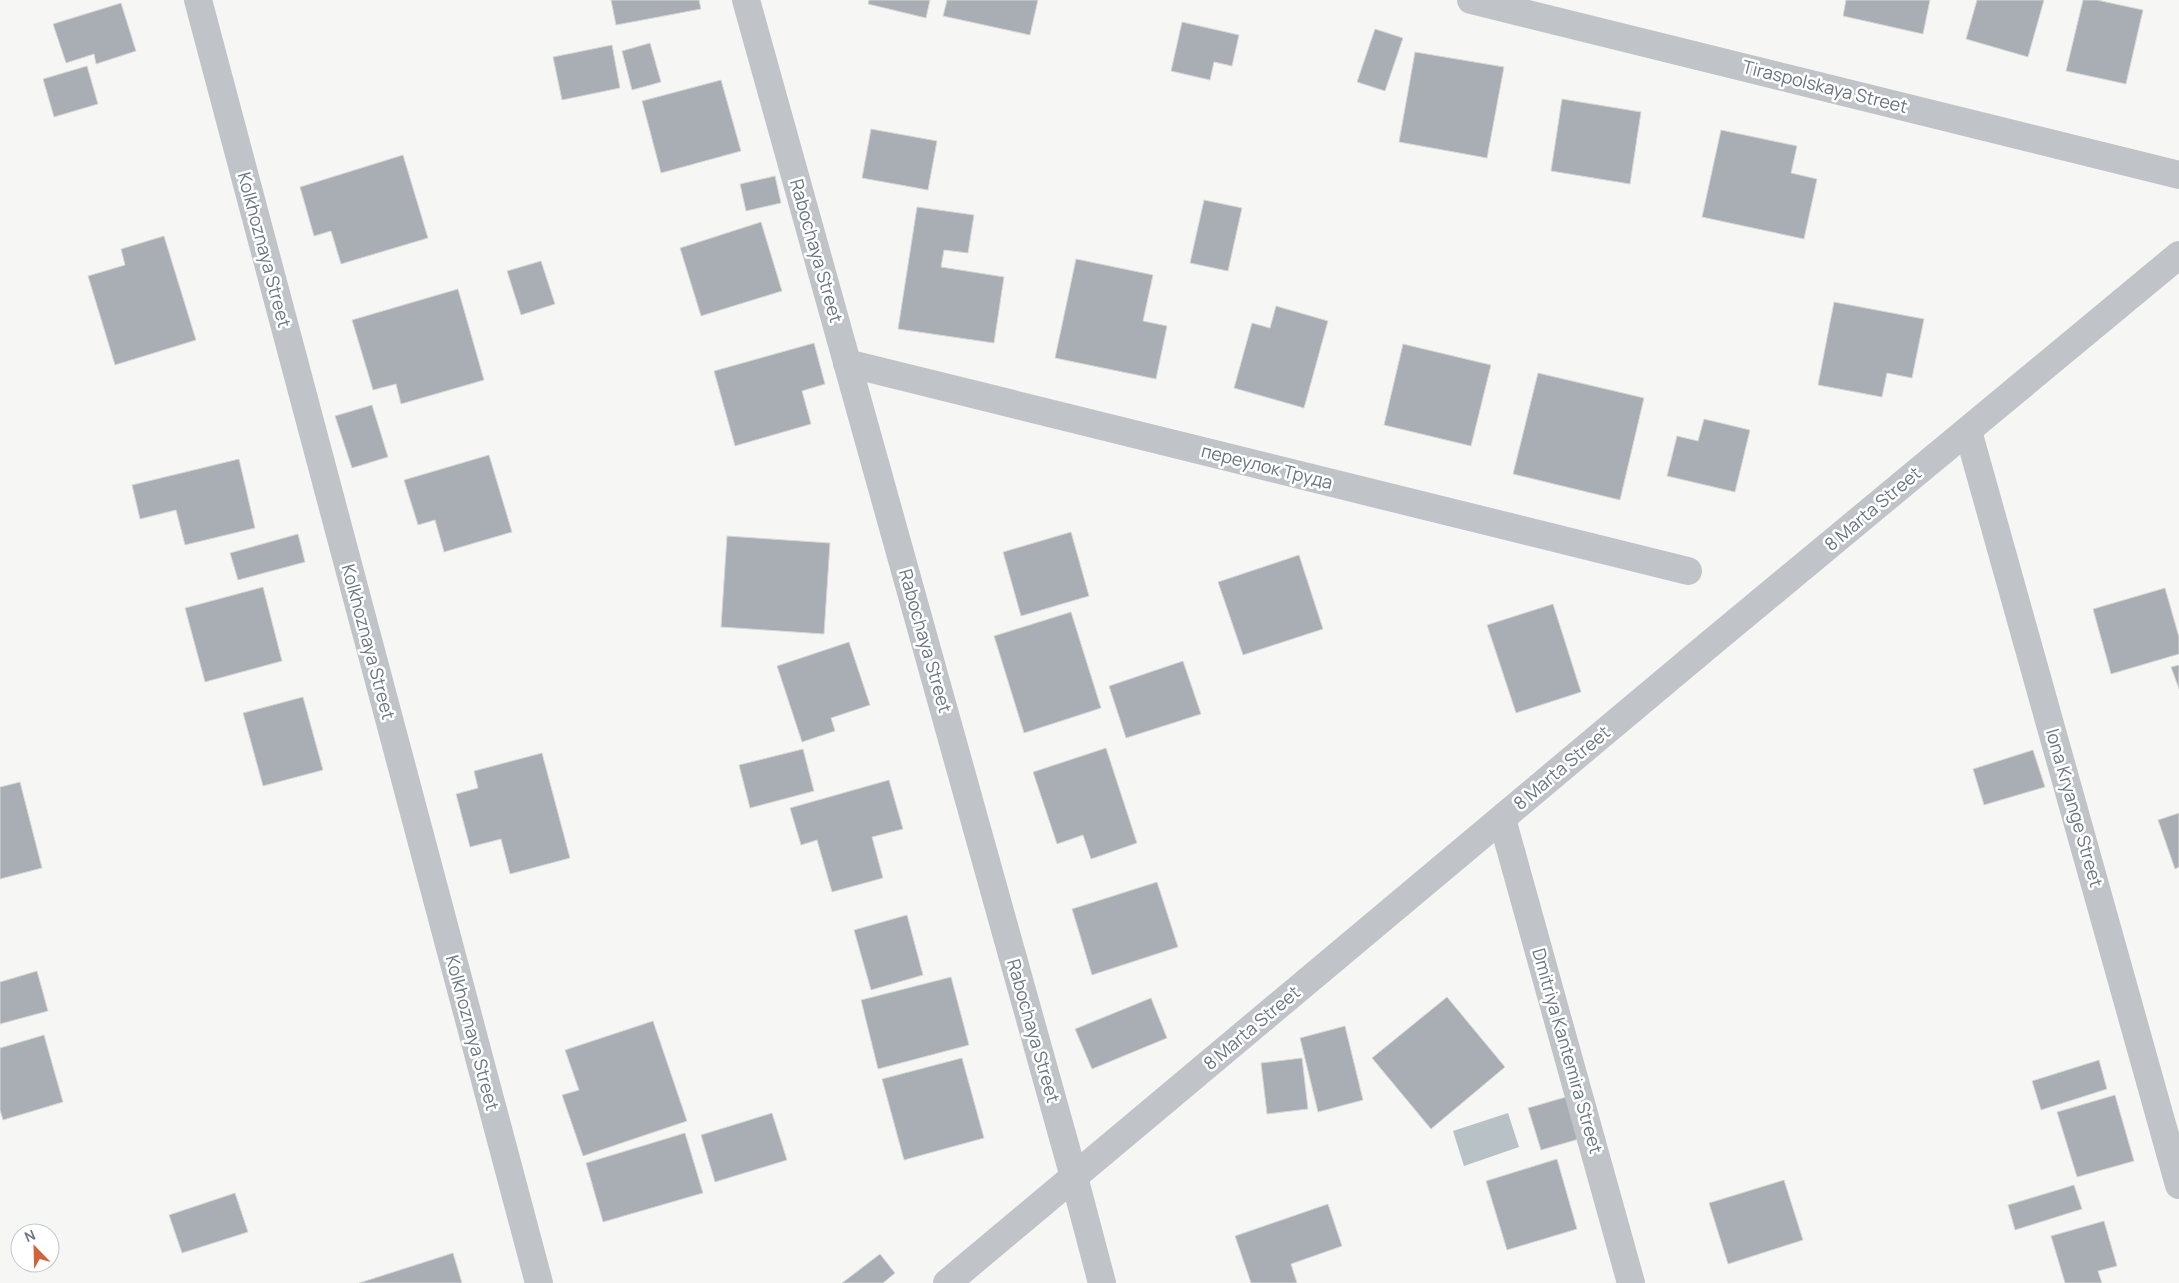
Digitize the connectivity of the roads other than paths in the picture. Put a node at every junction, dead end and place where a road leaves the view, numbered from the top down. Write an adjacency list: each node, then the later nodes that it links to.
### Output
1 (198, 0): 12 (street, Kolkhoznaya Street)
2 (746, 0): 6 (street, Rabochaya Street)
3 (1471, 0): 4 (street, Tiraspolskaya Street)
4 (2179, 175)
5 (2179, 255): 7 (street, 8 Marta Street)
6 (847, 363): 8 (street, переулок Труда); 10 (street, Rabochaya Street)
7 (1968, 431): 9 (street, 8 Marta Street); 11 (street, Iona Kryange Street)
8 (1688, 571)
9 (1502, 819): 10 (street, 8 Marta Street); 15 (street, Dmitriya Kantemira Street)
10 (1074, 1177): 13 (street, 8 Marta Street); 14 (street, Rabochaya Street)
11 (2179, 1184)
12 (539, 1283)
13 (947, 1283)
14 (1102, 1283)
15 (1631, 1283)

